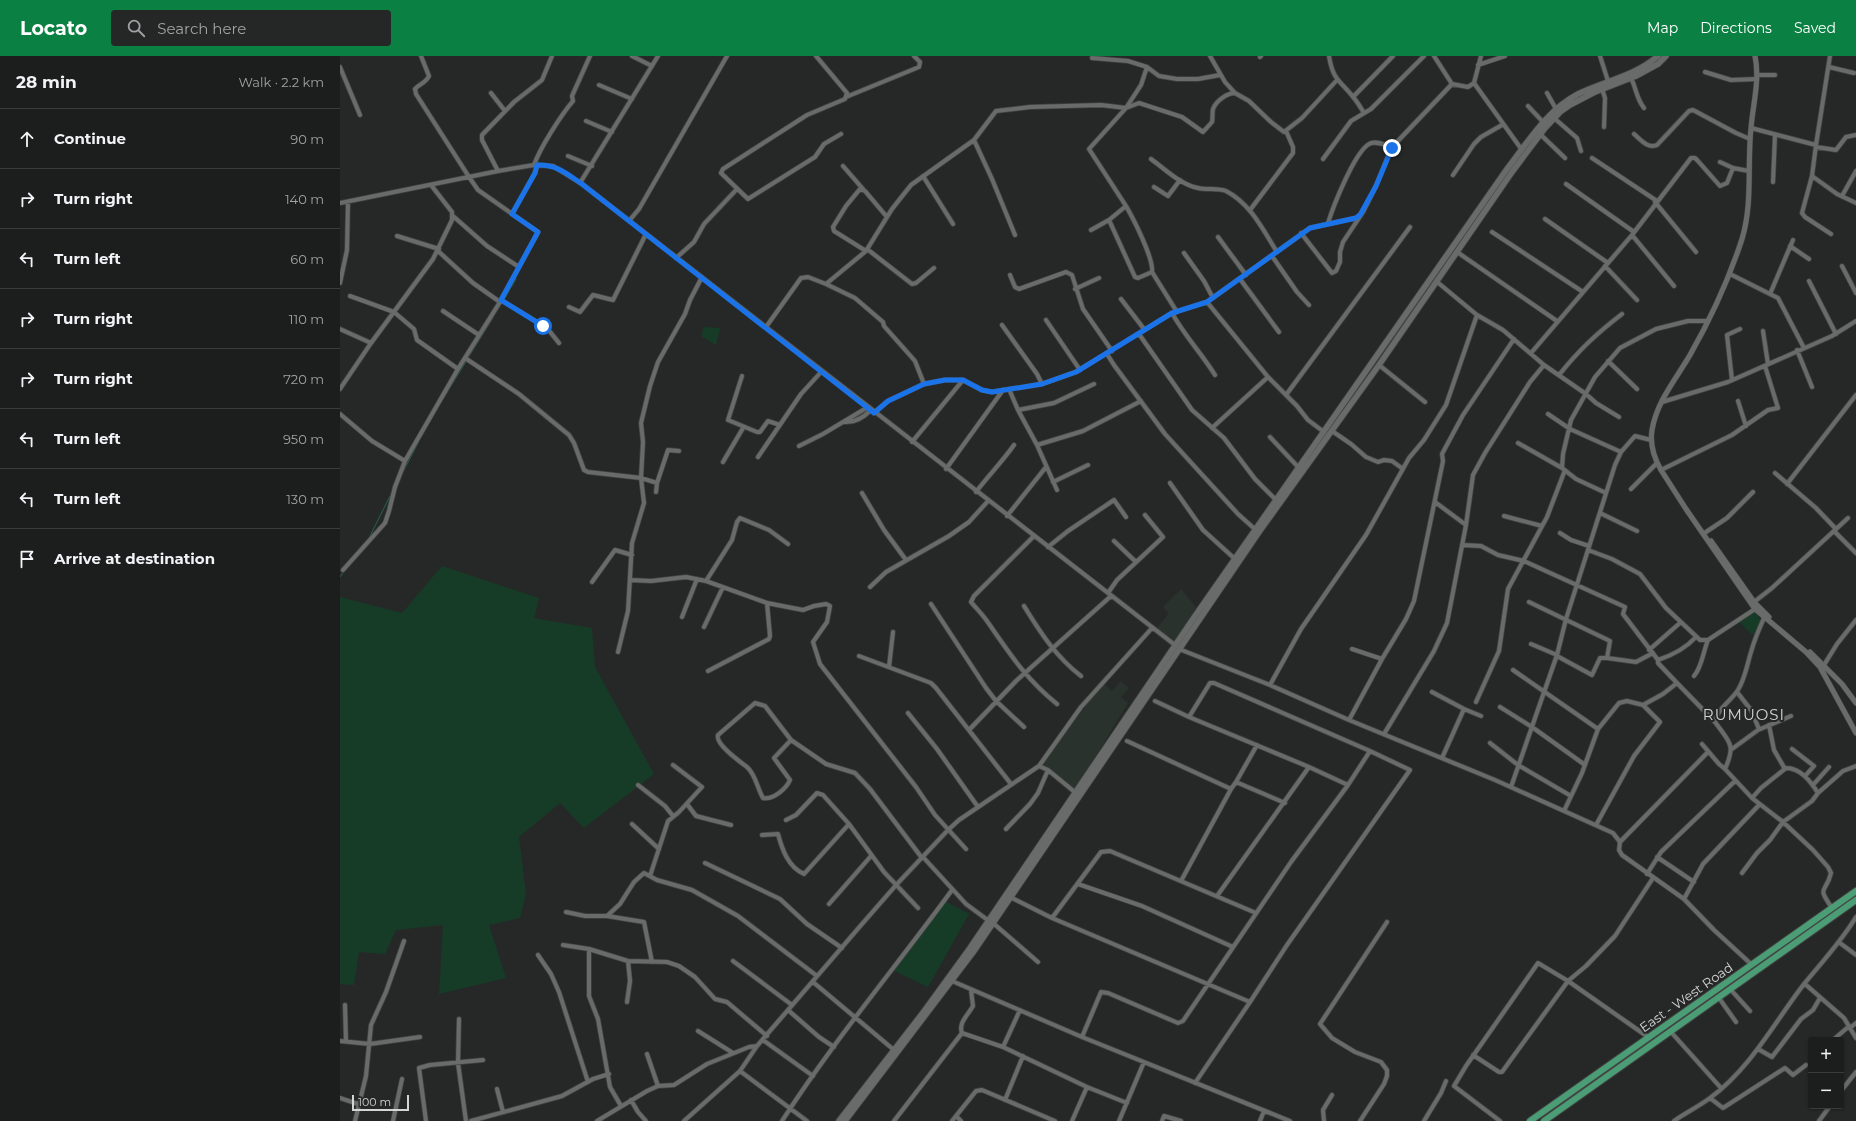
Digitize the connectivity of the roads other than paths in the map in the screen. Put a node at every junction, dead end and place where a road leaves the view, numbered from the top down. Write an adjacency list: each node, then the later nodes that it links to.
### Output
1 (421, 56): 87 (street)
2 (552, 56): 49 (street)
3 (590, 56): 77 (street)
4 (632, 56): 23 (street)
5 (658, 56): 23 (street)
6 (727, 56): 108 (street)
7 (816, 56): 42 (street)
8 (914, 56): 42 (street)
9 (1210, 56): 29 (street)
10 (1329, 56): 33 (street)
11 (1393, 56): 43 (street)
12 (1424, 56): 50 (street)
13 (1434, 56): 36 (street)
14 (1481, 56): 22 (street)
15 (1505, 56): 22 (street)
16 (1600, 56): 34 (street)
17 (1658, 56): 34 (main road)
18 (1666, 56): 32 (main road)
19 (1755, 56): 31 (street)
20 (1830, 56): 26 (street)
21 (1092, 58): 25 (street)
22 (1478, 65): 35 (street)
23 (652, 66): 44 (street)
24 (340, 67): 51 (street)
25 (1147, 67): 29 (street); 46 (street)
26 (1829, 68): 28 (street); 67 (street)
27 (1705, 72): 31 (street)
28 (1854, 73)
29 (1220, 75): 40 (street)
30 (1776, 75): 31 (street)
31 (1757, 77): 57 (street)
32 (1631, 78): 38 (main road); 48 (street)
33 (1336, 80): 43 (street); 58 (street)
34 (1608, 81): 47 (main road)
35 (1474, 83): 36 (street); 55 (street)
36 (1452, 84): 68 (street)
37 (599, 85): 44 (street)
38 (1602, 89): 52 (main road); 56 (street)
39 (491, 93): 49 (street)
40 (1235, 93): 46 (street); 58 (street)
41 (1547, 93): 47 (street)
42 (846, 97): 94 (street)
43 (1353, 97): 50 (street)
44 (632, 99): 59 (street)
45 (1528, 106): 54 (street)
46 (1126, 108): 66 (street); 100 (street)
47 (1556, 108): 54 (main road)
48 (1644, 108)
49 (505, 111): 81 (street)
50 (1364, 113): 75 (street)
51 (360, 115)
52 (1554, 118): 61 (main road); 69 (street)
53 (586, 121): 59 (street)
54 (1543, 122): 70 (main road)
55 (1502, 124): 70 (street); 84 (street)
56 (1604, 127)
57 (1751, 128): 63 (street); 65 (street)
58 (1286, 131): 101 (street)
59 (612, 132): 78 (street)
60 (841, 134): 94 (street)
61 (1540, 134): 70 (main road); 72 (street)
62 (1634, 134): 65 (street)
63 (1775, 135): 67 (street); 89 (street)
64 (1856, 135): 67 (street)
65 (1750, 139): 82 (street)
66 (974, 140): 85 (street); 118 (street)
67 (1816, 146): 86 (street)
68 (1392, 148): 102 (street); 109 (street)
69 (1581, 151)
70 (1524, 152): 126 (main road); 227 (main road)
71 (568, 156): 78 (street)
72 (1565, 158)
73 (1592, 158): 98 (street)
74 (1151, 159): 88 (street)
75 (1322, 159)
76 (1720, 162): 80 (street)
77 (536, 165): 81 (street); 90 (street); 103 (street)
78 (592, 166): 90 (street)
79 (843, 166): 95 (street)
80 (1733, 168): 82 (street); 98 (street)
81 (498, 171): 87 (street)
82 (1749, 171): 137 (street)
83 (1856, 171): 96 (street)
84 (1453, 175)
85 (923, 176): 105 (street); 110 (street)
86 (1812, 176): 96 (street); 117 (street)
87 (469, 177): 92 (street); 103 (street)
88 (1180, 180): 93 (street); 101 (street)
89 (1773, 182)
90 (580, 183): 108 (street)
91 (1566, 184): 116 (street)
92 (431, 185): 97 (street); 104 (street)
93 (1154, 187)
94 (737, 189): 130 (street)
95 (863, 189): 105 (street); 124 (street)
96 (1842, 196): 99 (street)
97 (343, 202): 145 (street)
98 (1656, 202): 116 (street); 127 (street)
99 (1856, 203)
100 (1126, 206): 107 (street); 136 (street)
101 (1250, 210): 125 (street)
102 (1363, 212): 109 (street); 114 (street)
103 (512, 214): 134 (street)
104 (453, 216): 123 (street); 134 (street)
105 (887, 217): 124 (street)
106 (1545, 219): 132 (street)
107 (1109, 220): 112 (street); 136 (street)
108 (629, 221): 115 (street)
109 (1328, 223): 114 (street)
110 (953, 224)
111 (1410, 227): 210 (street)
112 (1091, 230)
113 (1492, 232): 149 (street)
114 (1301, 233): 125 (street)
115 (646, 234): 130 (street); 159 (street)
116 (1633, 234): 132 (street); 147 (street)
117 (1831, 234)
118 (1015, 235)
119 (397, 236): 123 (street)
120 (1218, 237): 139 (street)
121 (1793, 240): 122 (street)
122 (1790, 246): 131 (street); 151 (street)
123 (438, 250): 156 (street); 161 (street)
124 (866, 250): 135 (street); 146 (street)
125 (1277, 252): 129 (street)
126 (1457, 252): 143 (main road); 166 (street)
127 (1696, 252)
128 (1184, 253): 153 (street)
129 (1272, 256): 139 (street); 158 (street)
130 (676, 258): 140 (street)
131 (1809, 259)
132 (1607, 264): 149 (street); 155 (street)
133 (1842, 266): 150 (street)
134 (519, 267): 156 (street)
135 (934, 268)
136 (1152, 272): 162 (street)
137 (1730, 274): 151 (street); 167 (street)
138 (1010, 275): 148 (street)
139 (1246, 275): 142 (street)
140 (702, 278): 170 (street); 249 (street)
141 (1099, 278): 148 (street)
142 (1240, 279): 153 (street); 175 (street)
143 (1436, 281): 164 (street); 189 (main road)
144 (1809, 281): 177 (street)
145 (340, 283)
146 (826, 284): 170 (street); 201 (street)
147 (1674, 286)
148 (1075, 289): 184 (street)
149 (1583, 292): 166 (street)
150 (1856, 293)
151 (1770, 294): 182 (street)
152 (350, 296): 161 (street)
153 (1213, 298): 157 (street)
154 (1121, 299): 172 (street)
155 (1637, 300)
156 (500, 301): 178 (street); 181 (street)
157 (1207, 302): 162 (street); 198 (street)
158 (1309, 305)
159 (569, 307)
160 (443, 311): 178 (street)
161 (394, 312): 180 (street); 192 (street)
162 (1175, 312): 172 (street); 195 (street)
163 (1622, 314): 197 (street)
164 (1477, 315): 179 (street); 245 (street)
165 (1046, 320): 193 (street)
166 (1557, 321): 185 (street)
167 (1708, 321): 188 (street); 215 (street)
168 (1856, 321): 177 (street)
169 (1002, 325): 202 (street)
170 (766, 327): 194 (street)
171 (340, 329): 180 (street)
172 (1144, 329): 176 (street)
173 (1740, 329): 200 (street)
174 (1763, 331): 191 (street)
175 (1279, 332)
176 (1139, 334): 184 (street); 224 (street)
177 (1836, 334): 182 (street)
178 (479, 335): 187 (street)
179 (1514, 339): 185 (street); 263 (street)
180 (371, 342): 207 (street)
181 (559, 343)
182 (1804, 348): 183 (street)
183 (1797, 350): 191 (street); 204 (street)
184 (1112, 351): 186 (street)
185 (1531, 353): 190 (street)
186 (1107, 354): 193 (street); 212 (street)
187 (465, 358): 192 (street); 249 (street)
188 (1608, 361): 206 (street); 209 (street)
189 (1379, 365): 214 (street); 226 (main road)
190 (1544, 365): 197 (street); 270 (street)
191 (1766, 365): 200 (street); 222 (street)
192 (458, 369): 238 (street)
193 (1080, 370): 202 (street)
194 (822, 371): 216 (street); 221 (street)
195 (1215, 375)
196 (742, 376): 223 (street)
197 (1559, 376): 209 (street)
198 (1268, 377): 210 (street); 224 (street)
199 (963, 380): 201 (street); 208 (street); 230 (street)
200 (1732, 380): 215 (street)
201 (924, 384): 216 (street)
202 (1042, 384): 205 (street)
203 (1094, 384): 217 (street)
204 (1812, 387)
205 (1009, 389): 208 (street); 217 (street)
206 (1637, 389)
207 (340, 390)
208 (1004, 390): 244 (street)
209 (1586, 394): 220 (street); 225 (street)
210 (1286, 395): 227 (street)
211 (1856, 395): 253 (street)
212 (1141, 401): 232 (street); 273 (street)
213 (1738, 401): 222 (street)
214 (1425, 402)
215 (1662, 402): 229 (street)
216 (871, 410): 230 (street); 233 (street)
217 (1018, 410): 232 (street)
218 (340, 414): 238 (street)
219 (1548, 414): 225 (street)
220 (1619, 417)
221 (780, 425): 223 (street); 237 (street)
222 (1746, 426): 247 (street)
223 (743, 428): 239 (street)
224 (1212, 428): 261 (street)
225 (1570, 428): 236 (street); 246 (street)
226 (1332, 431): 245 (street); 273 (main road)
227 (1324, 432): 243 (main road)
228 (1270, 437): 243 (street)
229 (1651, 440): 236 (street); 240 (street)
230 (912, 442): 244 (street)
231 (1518, 443): 246 (street)
232 (1037, 445): 242 (street)
233 (800, 446)
234 (1014, 446): 257 (street)
235 (679, 451): 251 (street)
236 (1621, 452): 260 (street)
237 (758, 457)
238 (405, 461): 289 (street)
239 (723, 462)
240 (1657, 463): 247 (street); 254 (street)
241 (1088, 466): 250 (street)
242 (1046, 467): 250 (street); 266 (street)
243 (1299, 468): 261 (main road)
244 (946, 469): 257 (street)
245 (1403, 469): 333 (street)
246 (1563, 469): 260 (street); 271 (street)
247 (1661, 470): 276 (street)
248 (1775, 473): 253 (street)
249 (641, 478): 251 (street); 284 (street)
250 (1053, 482): 255 (street)
251 (658, 483): 256 (street)
252 (1170, 483): 285 (street)
253 (1788, 484): 272 (street)
254 (1631, 489)
255 (1057, 490)
256 (656, 492)
257 (976, 492): 262 (street)
258 (1754, 492): 276 (street)
259 (862, 493): 286 (street)
260 (1606, 493): 264 (street)
261 (1276, 500): 273 (main road)
262 (988, 501): 266 (street); 286 (street)
263 (1435, 502): 270 (street); 323 (street)
264 (1600, 513): 274 (street); 282 (street)
265 (1145, 515): 287 (street)
266 (1007, 516): 277 (street)
267 (1504, 516): 271 (street)
268 (1126, 517): 281 (street)
269 (1848, 518): 272 (street)
270 (1466, 525): 280 (street)
271 (1542, 526): 288 (street)
272 (1835, 530): 283 (street); 299 (street)
273 (1257, 531): 285 (main road); 315 (main road)
274 (1637, 531)
275 (1560, 533): 282 (street)
276 (1703, 534): 299 (street); 303 (street)
277 (1034, 536): 281 (street); 329 (street)
278 (1114, 541): 287 (street)
279 (788, 544): 292 (street)
280 (1462, 544): 288 (street); 358 (street)
281 (1048, 547): 297 (street)
282 (1588, 548): 294 (street); 308 (street)
283 (1856, 553)
284 (632, 555): 291 (street); 293 (street)
285 (1235, 559): 315 (main road)
286 (906, 560): 296 (street)
287 (1136, 562): 297 (street)
288 (1524, 562): 294 (street); 339 (street)
289 (342, 570)
290 (697, 578): 291 (street); 292 (street); 304 (street)
291 (630, 580): 318 (street)
292 (706, 581): 295 (street)
293 (592, 582)
294 (1577, 584): 306 (street); 319 (street)
295 (723, 587): 300 (street); 309 (street)
296 (870, 587)
297 (1109, 595): 310 (street); 316 (street)
298 (1529, 602): 306 (street)
299 (1754, 602): 325 (street)
300 (767, 603): 328 (street); 405 (street)
301 (931, 604): 337 (street)
302 (1024, 606): 316 (street)
303 (1755, 609): 305 (street); 313 (street)
304 (682, 617)
305 (1764, 618): 336 (street); 357 (street)
306 (1566, 619): 320 (street); 322 (street)
307 (1856, 620): 325 (street)
308 (1680, 622): 312 (street); 319 (street)
309 (704, 628)
310 (1152, 628): 315 (street); 372 (street)
311 (893, 632): 326 (street)
312 (1696, 637): 313 (street); 324 (street)
313 (1708, 640): 331 (street)
314 (1531, 644): 320 (street)
315 (1177, 647): 333 (street); 388 (main road); 425 (main road)
316 (1053, 649): 329 (street); 330 (street)
317 (1352, 649): 323 (street)
318 (618, 652)
319 (1651, 652): 322 (street); 324 (street)
320 (1557, 655): 322 (street); 334 (street)
321 (859, 656): 326 (street)
322 (1607, 658)
323 (1382, 659): 349 (street)
324 (1658, 660): 332 (street)
325 (1824, 665): 340 (street)
326 (889, 667): 356 (street)
327 (1513, 670): 334 (street)
328 (708, 671)
329 (1024, 674): 337 (street); 341 (street)
330 (1081, 676)
331 (1694, 676)
332 (1676, 683): 342 (street); 350 (street)
333 (1270, 685): 349 (street)
334 (1544, 691): 353 (street); 354 (street)
335 (1432, 692): 344 (street)
336 (1737, 692): 350 (street); 355 (street)
337 (996, 701): 352 (street); 356 (street)
338 (1155, 701): 348 (street)
339 (1476, 702)
340 (1856, 703)
341 (1057, 704)
342 (1643, 705): 354 (street); 403 (street)
343 (1500, 707): 353 (street)
344 (1464, 709): 346 (street); 368 (street)
345 (908, 714): 395 (street)
346 (1481, 716)
347 (1791, 716): 351 (street)
348 (1190, 718): 363 (street); 366 (street)
349 (1349, 720): 358 (street)
350 (1715, 722): 365 (street)
351 (1769, 725): 355 (street); 377 (street)
352 (1024, 727)
353 (1532, 727): 369 (street); 370 (street)
354 (1598, 729): 370 (street)
355 (1759, 729): 365 (street)
356 (969, 730): 382 (street)
357 (1856, 733)
358 (1384, 734): 368 (street)
359 (791, 740): 359 (street); 412 (street)
360 (1127, 741): 387 (street)
361 (1490, 743): 369 (street)
362 (1702, 744): 367 (street)
363 (1258, 745): 374 (street); 381 (street)
364 (1792, 749): 379 (street)
365 (1732, 750): 376 (street)
366 (1370, 751): 384 (street); 462 (street)
367 (1708, 752): 376 (street); 407 (street)
368 (1442, 758): 386 (street)
369 (1518, 765): 386 (street); 390 (street)
370 (1585, 765): 390 (street)
371 (673, 766): 393 (street)
372 (1039, 766): 378 (street); 382 (street)
373 (1856, 766): 389 (street)
374 (1310, 767): 384 (street); 392 (street)
375 (1829, 767): 385 (street)
376 (1725, 769): 380 (street)
377 (1785, 769): 379 (street); 391 (street)
378 (1048, 770): 388 (street); 404 (street)
379 (1805, 776): 385 (street)
380 (1735, 781): 391 (street); 411 (street)
381 (1236, 782): 387 (street); 392 (street)
382 (1011, 784): 395 (street)
383 (638, 785): 397 (street)
384 (1348, 785): 432 (street)
385 (1813, 785): 389 (street)
386 (1511, 787): 396 (street)
387 (1231, 789): 418 (street)
388 (1076, 792): 436 (main road)
389 (1818, 793): 399 (street)
390 (1571, 796): 396 (street)
391 (1752, 798): 394 (street)
392 (1285, 803): 424 (street)
393 (687, 804): 397 (street); 402 (street)
394 (1759, 805): 399 (street); 419 (street)
395 (978, 807): 405 (street)
396 (1564, 812): 403 (street)
397 (673, 816): 408 (street)
398 (786, 820): 401 (street)
399 (1783, 822): 414 (street); 430 (street)
400 (632, 824): 408 (street)
401 (849, 824): 406 (street); 410 (street)
402 (732, 825)
403 (1596, 825): 407 (street)
404 (1006, 829)
405 (948, 830): 409 (street); 412 (street)
406 (762, 835)
407 (1620, 842): 415 (street)
408 (659, 849): 416 (street)
409 (966, 849)
410 (871, 856): 420 (street); 428 (street)
411 (1658, 857): 415 (street); 419 (street)
412 (922, 858): 420 (street); 422 (street)
413 (705, 863): 442 (street)
414 (1742, 873)
415 (1647, 874): 417 (street)
416 (650, 876): 433 (street); 451 (street)
417 (1653, 878): 426 (street); 453 (street)
418 (1182, 881): 421 (street); 424 (street)
419 (1694, 882): 426 (street)
420 (897, 884): 429 (street); 442 (street)
421 (1078, 884): 435 (street); 441 (street)
422 (952, 890): 436 (street); 468 (street)
423 (1856, 891): 430 (main road, East - West Road)
424 (1217, 896): 432 (street)
425 (1010, 898): 435 (street); 436 (main road)
426 (1684, 899): 450 (street)
427 (1856, 900): 458 (main road, East - West Road)
428 (829, 904)
429 (918, 908)
430 (1832, 908): 450 (main road, East - West Road)
431 (566, 912): 433 (street)
432 (1256, 913): 441 (street)
433 (607, 916): 448 (street)
434 (1856, 917): 439 (street)
435 (1052, 918): 455 (street)
436 (991, 922): 449 (street); 452 (main road); 489 (main road)
437 (1388, 922): 547 (street)
438 (404, 941): 484 (street)
439 (1840, 943): 444 (street); 456 (street)
440 (563, 945): 443 (street)
441 (1233, 947): 455 (street)
442 (842, 948): 451 (street)
443 (589, 949): 446 (street); 500 (street)
444 (1856, 955)
445 (538, 956): 504 (street)
446 (628, 961): 448 (street); 461 (street)
447 (733, 961): 464 (street)
448 (652, 962): 480 (street)
449 (1038, 962)
450 (1751, 964): 478 (main road, East - West Road)
451 (817, 976): 454 (street)
452 (952, 981): 457 (street); 535 (main road)
453 (1568, 981): 478 (street); 492 (street); 492 (street)
454 (813, 982): 464 (street); 468 (street)
455 (1209, 984): 462 (street); 477 (street)
456 (1805, 984): 460 (street); 488 (street)
457 (971, 990): 466 (street); 475 (street)
458 (1731, 990): 459 (main road, East - West Road); 467 (street)
459 (1719, 998): 470 (street); 474 (main road, East - West Road)
460 (1820, 998): 472 (street); 488 (street)
461 (627, 1002)
462 (1250, 1002): 505 (street)
463 (345, 1005): 483 (street)
464 (792, 1005): 465 (street)
465 (788, 1010): 480 (street); 486 (street)
466 (1020, 1010): 477 (street); 487 (street)
467 (1750, 1011)
468 (855, 1017): 486 (street); 489 (street)
469 (459, 1019): 496 (street)
470 (1736, 1022)
471 (1856, 1023): 472 (street)
472 (1850, 1028): 479 (street); 481 (street)
473 (698, 1031): 490 (street)
474 (1671, 1032): 509 (street); 551 (main road, East - West Road)
475 (962, 1033): 487 (street); 536 (street)
476 (420, 1037): 484 (street)
477 (1082, 1037): 495 (street)
478 (1648, 1037): 550 (main road, East - West Road)
479 (1836, 1037)
480 (765, 1038): 485 (street); 501 (street)
481 (1856, 1038)
482 (340, 1041): 483 (street)
483 (346, 1041): 484 (street)
484 (370, 1044): 517 (street)
485 (757, 1046): 490 (street); 498 (street)
486 (834, 1047): 501 (street)
487 (1003, 1047): 493 (street)
488 (1758, 1048): 509 (street)
489 (894, 1050): 534 (main road)
490 (733, 1053): 506 (street)
491 (647, 1054): 506 (street)
492 (1473, 1055): 549 (street)
493 (1023, 1056): 507 (street); 515 (street)
494 (483, 1060): 496 (street)
495 (1144, 1062): 505 (street); 516 (street)
496 (458, 1063): 526 (street); 527 (street)
497 (1806, 1066): 513 (street)
498 (740, 1071): 519 (street); 531 (street)
499 (1856, 1072): 508 (street)
500 (609, 1074): 504 (street); 518 (street)
501 (813, 1076): 519 (street)
502 (402, 1079): 525 (street)
503 (1446, 1081): 548 (street)
504 (588, 1082): 522 (street)
505 (1195, 1083): 521 (street)
506 (658, 1086): 514 (street)
507 (1087, 1087): 516 (street); 540 (street)
508 (1844, 1087)
509 (1721, 1088): 513 (street)
510 (497, 1089): 522 (street)
511 (1332, 1095): 546 (street)
512 (340, 1098): 517 (street)
513 (1710, 1098): 552 (street)
514 (631, 1100): 518 (street); 530 (street)
515 (1005, 1100): 523 (street); 539 (street)
516 (1127, 1103): 541 (street)
517 (358, 1104): 524 (street)
518 (621, 1106): 529 (street)
519 (791, 1108): 532 (street); 533 (street)
520 (1828, 1109): 553 (street)
521 (1264, 1111): 544 (street); 545 (street)
522 (503, 1112): 528 (street)
523 (956, 1116): 537 (street); 538 (street)
524 (355, 1121)
525 (393, 1121)
526 (426, 1121)
527 (466, 1121)
528 (471, 1121)
529 (597, 1121)
530 (646, 1121)
531 (684, 1121)
532 (782, 1121)
533 (808, 1121)
534 (839, 1121)
535 (845, 1121)
536 (894, 1121)
537 (952, 1121)
538 (961, 1121)
539 (1055, 1121)
540 (1072, 1121)
541 (1119, 1121)
542 (1162, 1121): 543 (street)
543 (1181, 1121)
544 (1260, 1121)
545 (1290, 1121)
546 (1324, 1121)
547 (1360, 1121)
548 (1424, 1121)
549 (1500, 1121)
550 (1530, 1121)
551 (1544, 1121)
552 (1674, 1121)
553 (1819, 1121)

